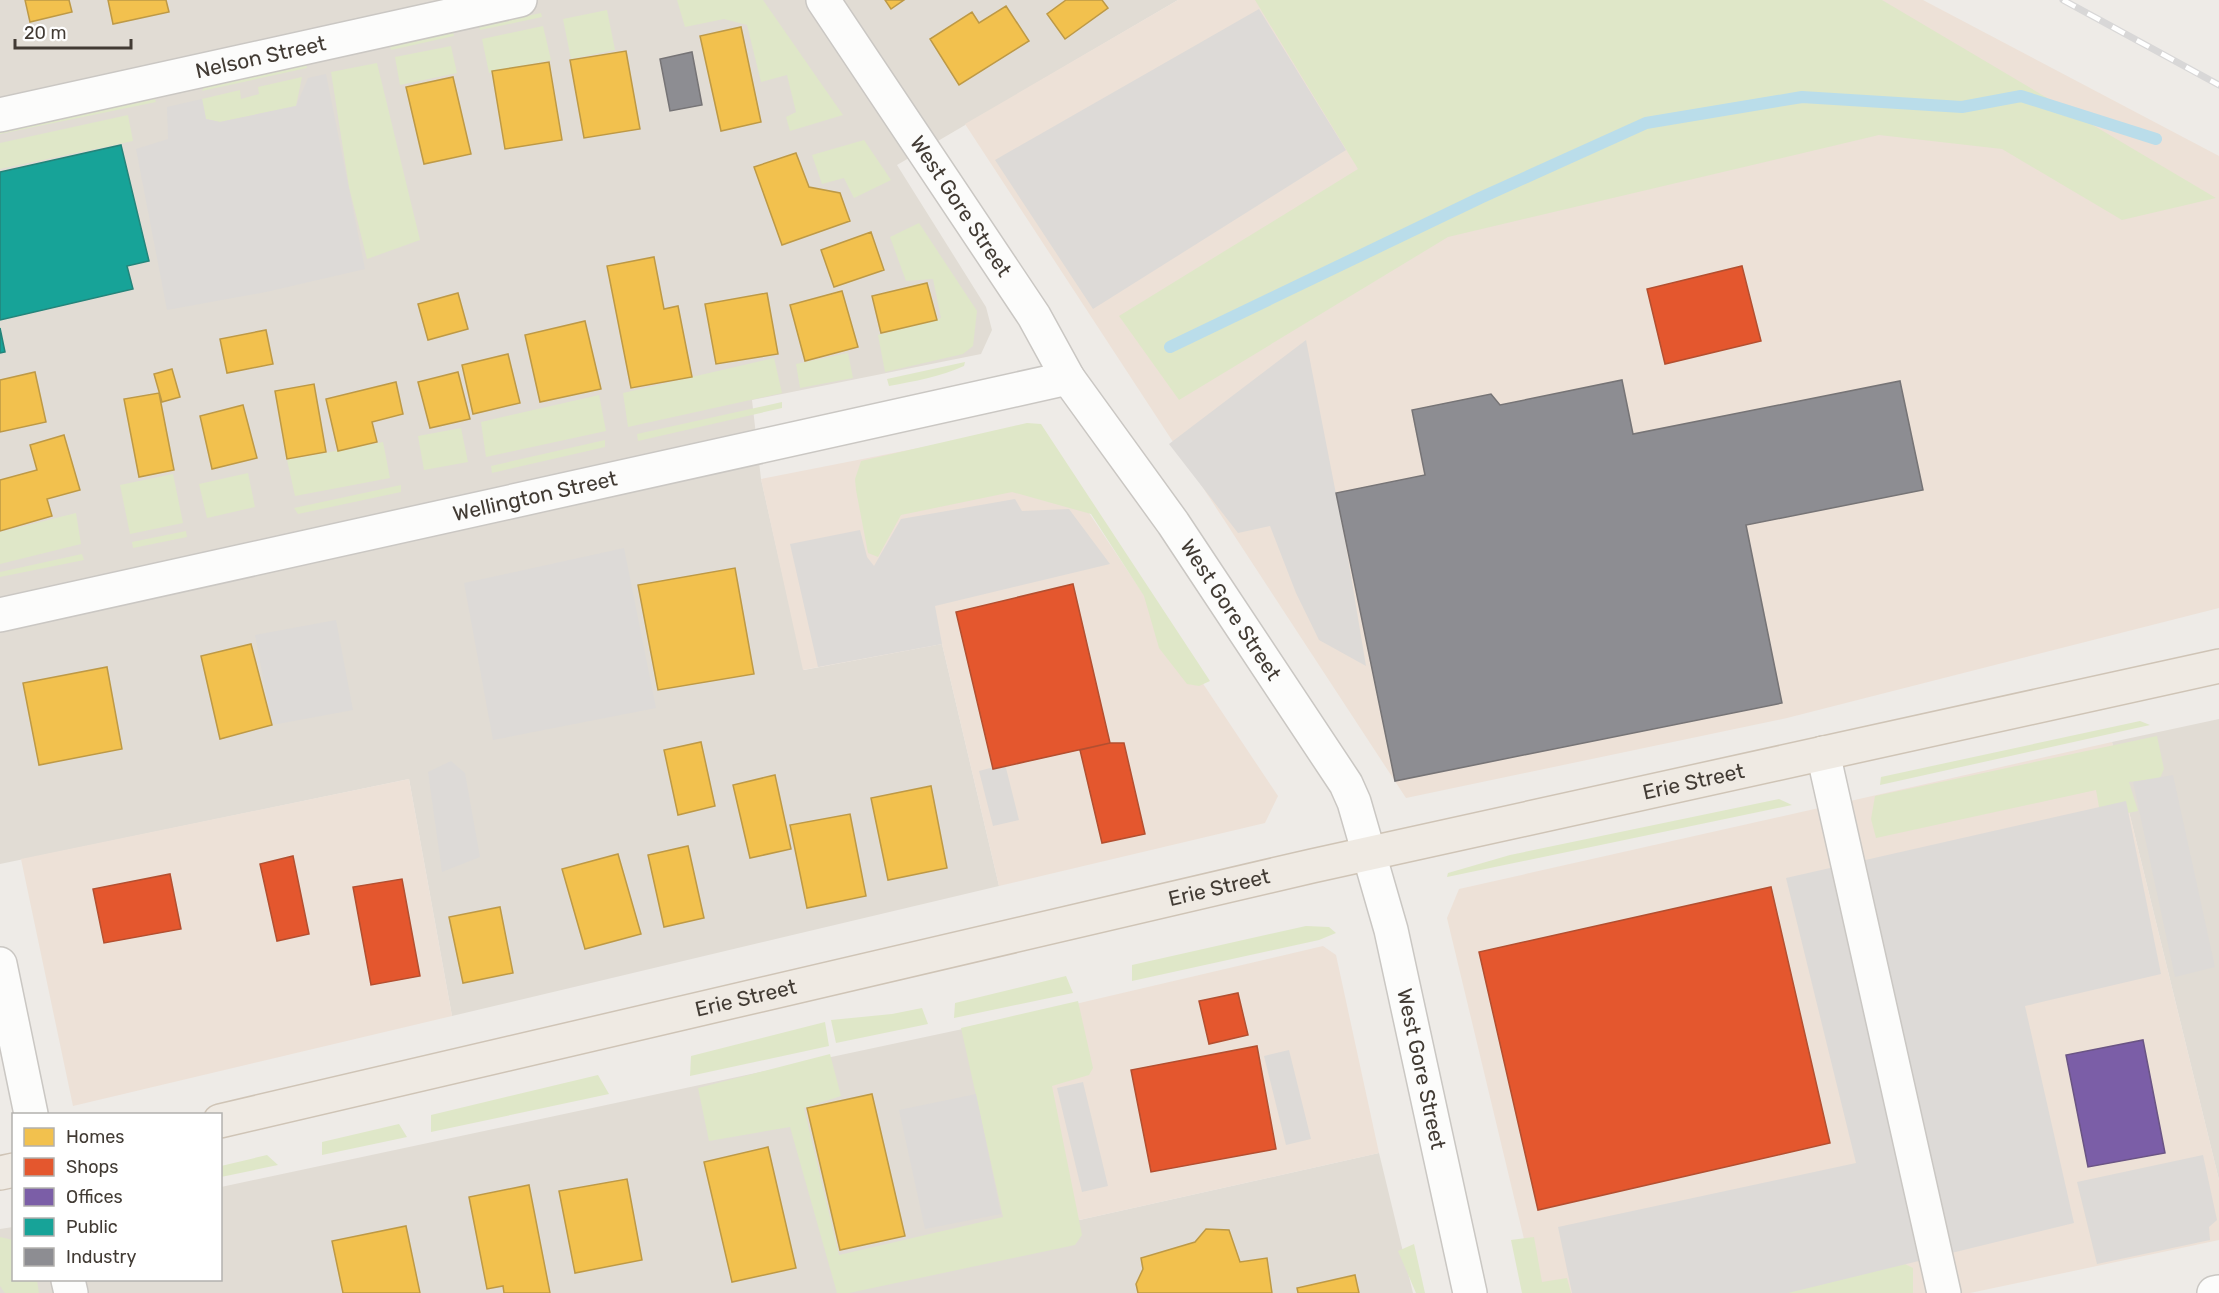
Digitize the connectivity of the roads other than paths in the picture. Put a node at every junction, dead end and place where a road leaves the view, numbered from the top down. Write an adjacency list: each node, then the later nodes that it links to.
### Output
1 (520, 0): 3 (street, Nelson Street)
2 (823, 0): 4 (street, West Gore Street)
3 (0, 114)
4 (1068, 378): 5 (street, Wellington Street); 8 (street, West Gore Street)
5 (0, 615)
6 (2219, 666): 7 (main road, Erie Street)
7 (1822, 753): 8 (main road, Erie Street); 14 (street)
8 (1369, 853): 11 (main road, Erie Street); 13 (street, West Gore Street)
9 (0, 964): 10 (street)
10 (31, 1113)
11 (222, 1121)
12 (2219, 1292): 15 (street)
13 (1470, 1293)
14 (1944, 1293)
15 (2214, 1293)

